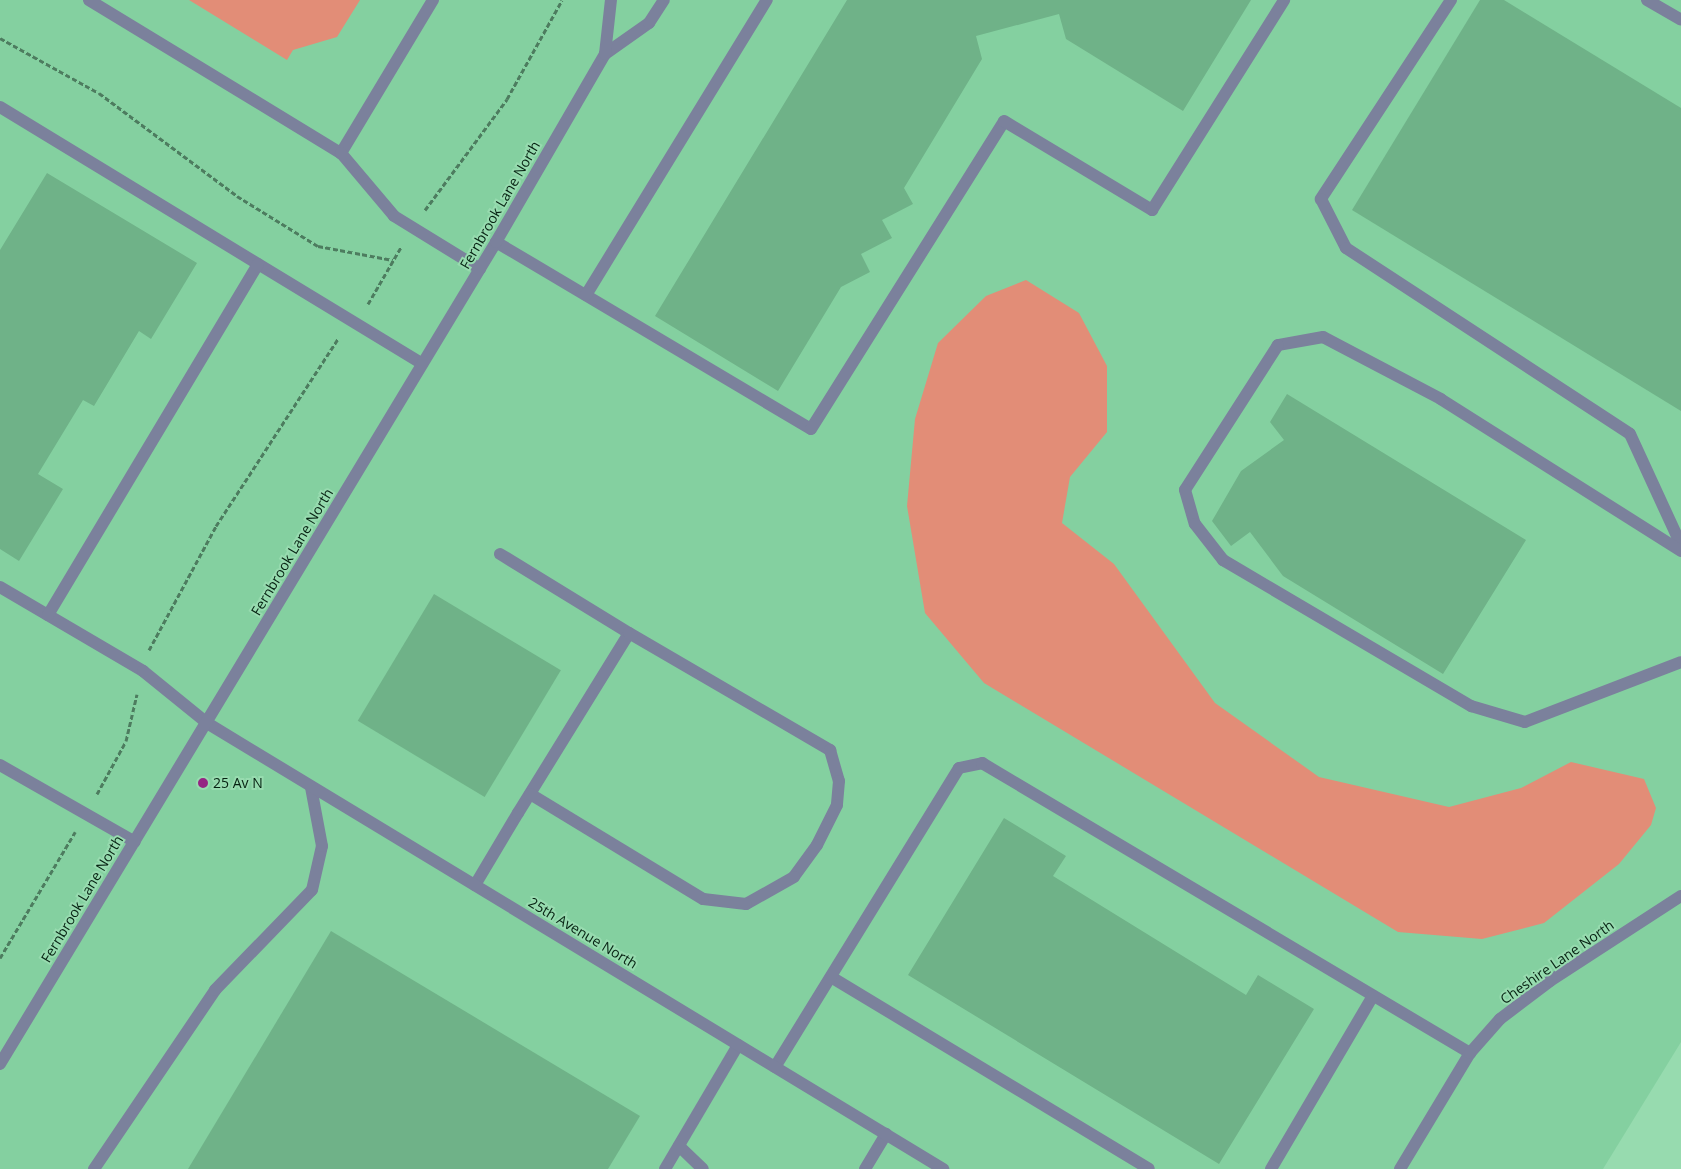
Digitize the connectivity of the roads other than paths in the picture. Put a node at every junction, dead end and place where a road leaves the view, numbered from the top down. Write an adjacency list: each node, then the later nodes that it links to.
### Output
1 (89, 0): 12 (street)
2 (433, 0): 12 (street)
3 (612, 0): 10 (street, Fernbrook Lane North)
4 (664, 0): 10 (street, Fernbrook Lane North)
5 (766, 0): 16 (street)
6 (1284, 0): 16 (street)
7 (1451, 0): 18 (street)
8 (1647, 0): 9 (street)
9 (1681, 20)
10 (605, 54): 13 (street, Fernbrook Lane North)
11 (0, 107): 14 (street)
12 (341, 153): 15 (street)
13 (496, 242): 15 (street, Fernbrook Lane North); 16 (street)
14 (258, 264): 17 (street); 22 (street)
15 (480, 270): 17 (street, Fernbrook Lane North)
16 (586, 296)
17 (422, 364): 25 (street, Fernbrook Lane North)
18 (1681, 545)
19 (1681, 551): 24 (street)
20 (500, 554): 23 (street)
21 (0, 586): 22 (street, 25th Avenue North)
22 (48, 615): 25 (street, 25th Avenue North)
23 (629, 633): 28 (street); 28 (street)
24 (1681, 662)
25 (207, 723): 27 (street, 25th Avenue North); 29 (street, Fernbrook Lane North)
26 (0, 765): 29 (street)
27 (312, 787): 30 (street, 25th Avenue North); 40 (street)
28 (530, 794): 30 (street)
29 (135, 842): 36 (street, Fernbrook Lane North)
30 (475, 885): 34 (street, 25th Avenue North)
31 (1681, 896): 35 (street, Cheshire Lane North)
32 (831, 977): 33 (street); 37 (street); 45 (street)
33 (1373, 996): 35 (street); 46 (street)
34 (738, 1045): 37 (street, 25th Avenue North); 39 (street)
35 (1470, 1053): 47 (street, Cheshire Lane North)
36 (0, 1064)
37 (775, 1067): 38 (street, 25th Avenue North)
38 (886, 1134): 43 (street); 44 (street, 25th Avenue North)
39 (679, 1146): 41 (street); 42 (street)
40 (94, 1169)
41 (665, 1169)
42 (703, 1169)
43 (865, 1169)
44 (943, 1169)
45 (1149, 1169)
46 (1271, 1169)
47 (1400, 1169)

